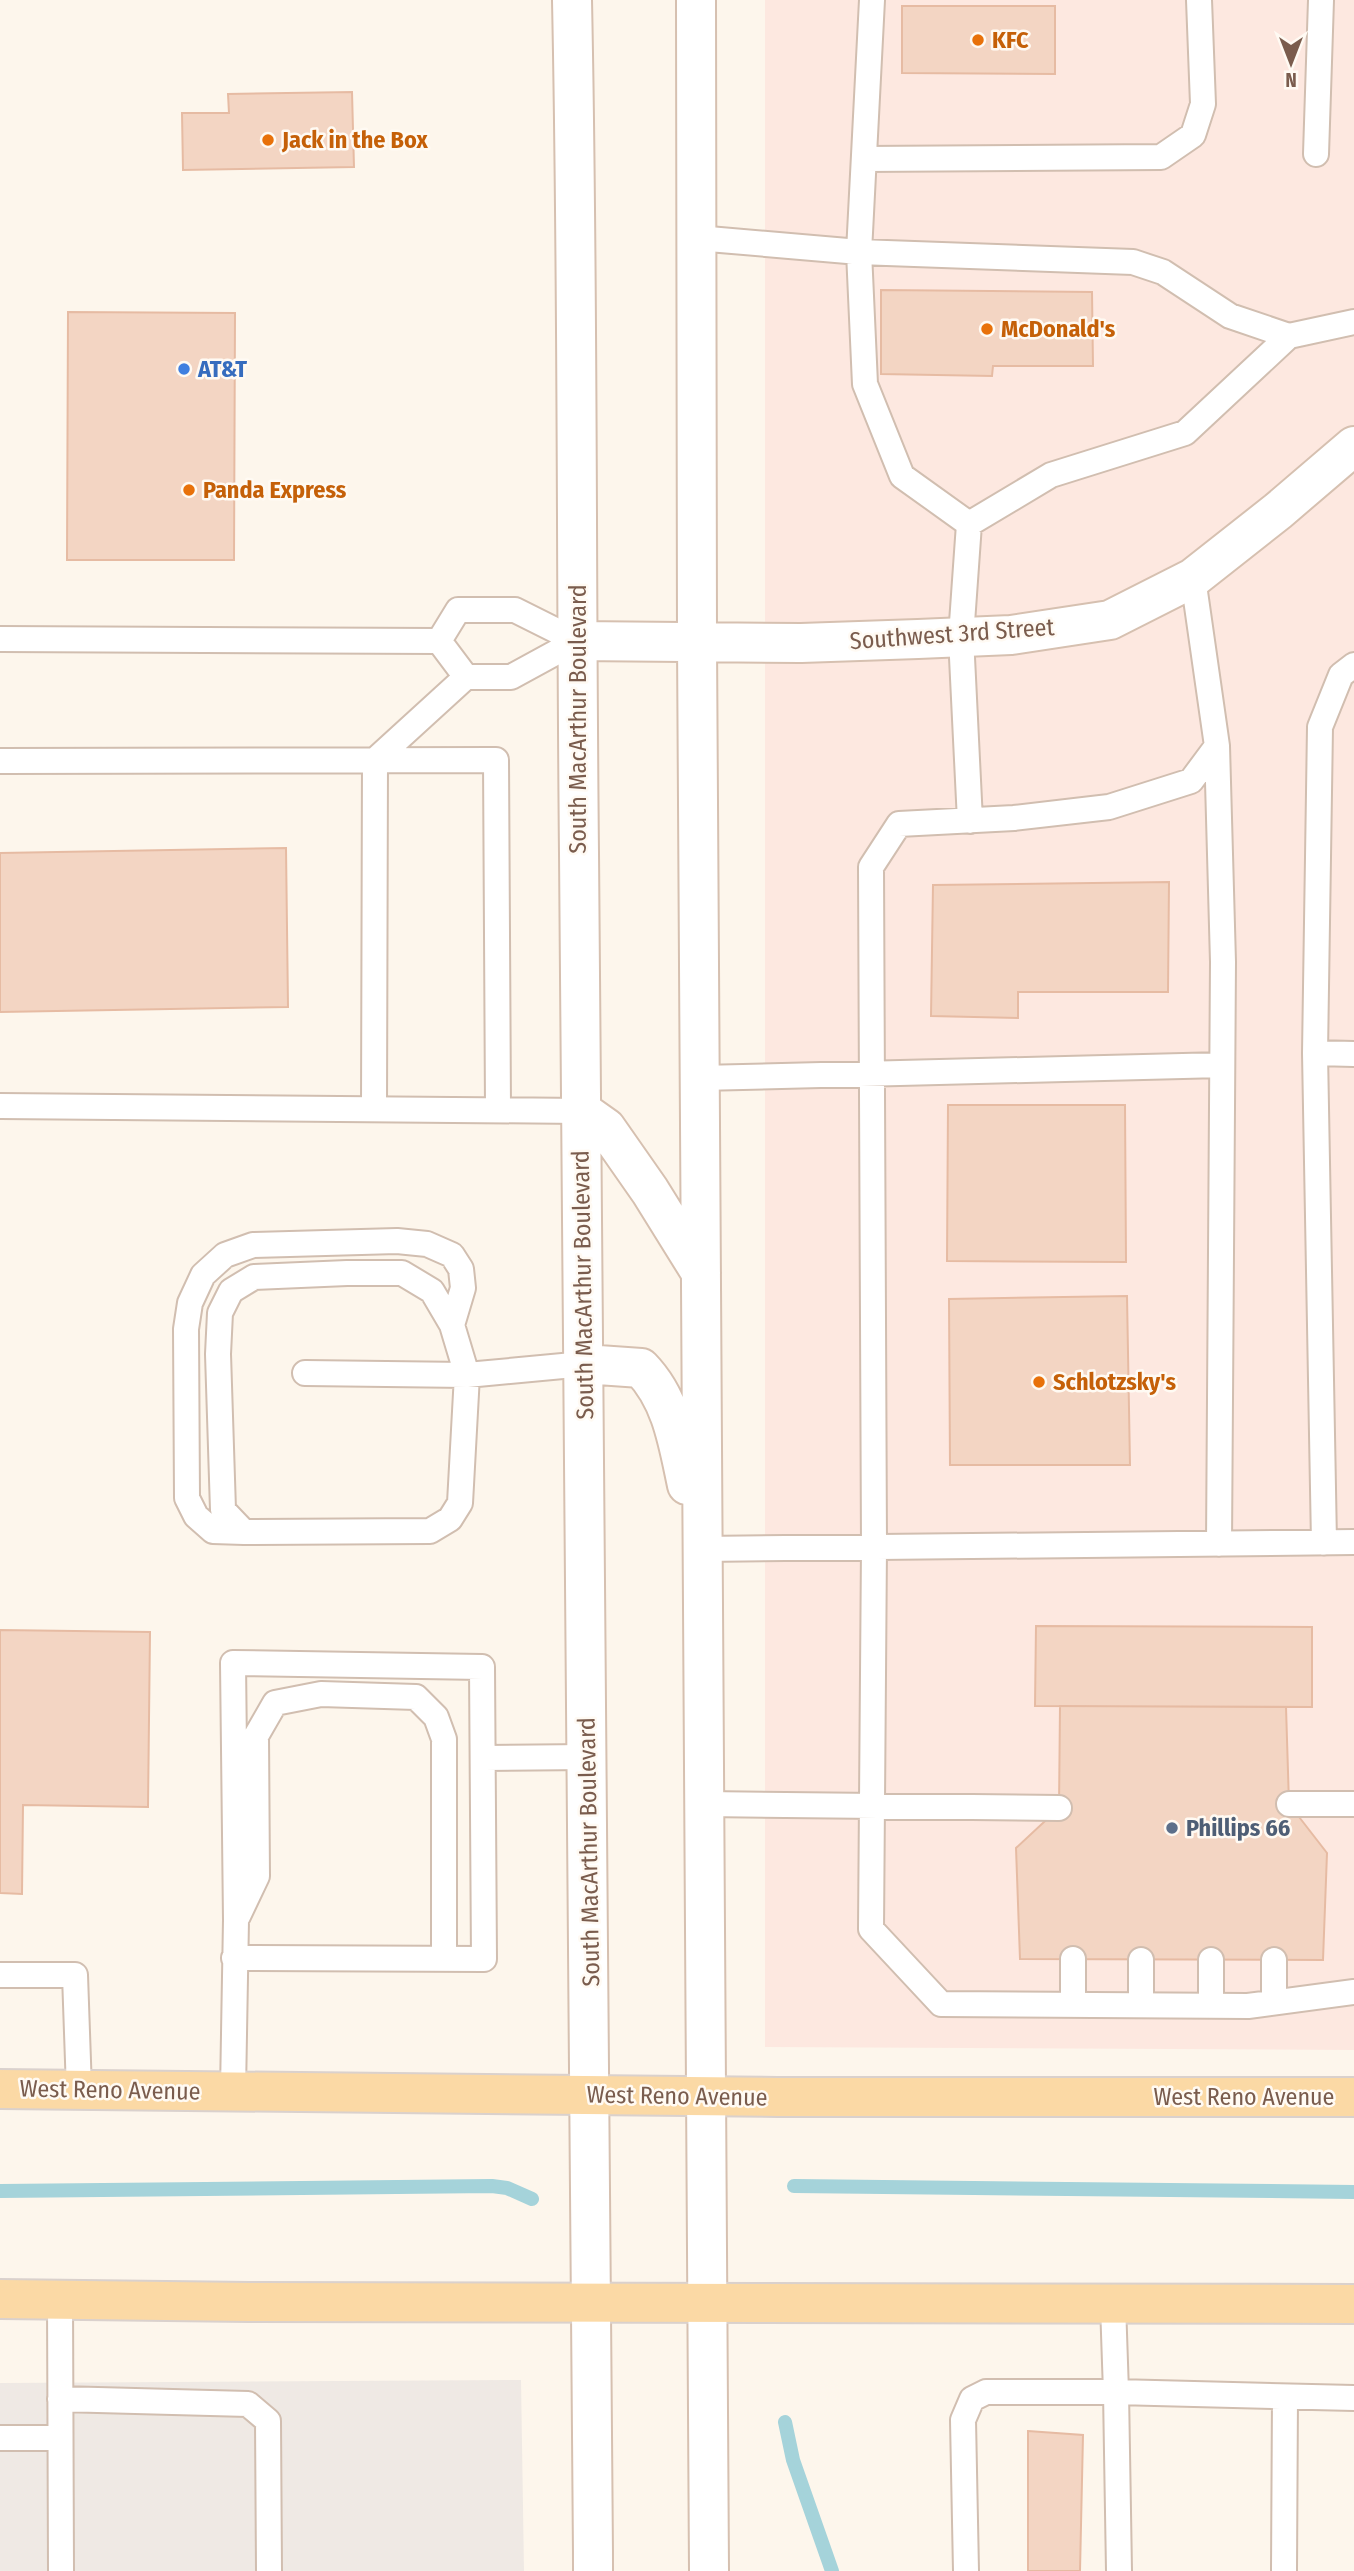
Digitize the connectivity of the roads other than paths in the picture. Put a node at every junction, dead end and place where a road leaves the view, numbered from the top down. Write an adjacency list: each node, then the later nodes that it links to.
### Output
1 (572, 0): 18 (main road, South MacArthur Boulevard)
2 (696, 0): 8 (main road)
3 (872, 0): 7 (lane)
4 (1199, 0): 7 (lane)
5 (1321, 0): 6 (lane)
6 (1316, 154)
7 (864, 159): 9 (lane)
8 (697, 238): 9 (lane); 19 (main road)
9 (859, 252): 11 (lane); 13 (lane)
10 (1354, 322): 11 (lane)
11 (1289, 336): 13 (lane)
12 (1354, 446): 14 (main road, Southwest 3rd Street)
13 (969, 524): 15 (lane)
14 (1193, 578): 15 (main road, Southwest 3rd Street); 22 (lane)
15 (961, 637): 19 (main road, Southwest 3rd Street); 25 (lane)
16 (0, 639): 17 (lane)
17 (439, 641): 18 (lane); 21 (lane)
18 (577, 641): 19 (main road, Southwest 3rd Street); 21 (lane); 34 (main road, South MacArthur Boulevard)
19 (697, 642): 30 (main road)
20 (1354, 665): 26 (lane)
21 (466, 677): 23 (lane)
22 (1217, 746): 25 (lane); 28 (lane)
23 (375, 760): 24 (lane); 32 (lane); 33 (lane)
24 (0, 761)
25 (970, 821): 29 (lane)
26 (1315, 1053): 27 (lane); 42 (lane)
27 (1354, 1054)
28 (1222, 1065): 29 (lane); 43 (lane)
29 (872, 1072): 30 (lane); 44 (lane)
30 (700, 1078): 35 (main road)
31 (0, 1106): 32 (lane)
32 (374, 1108): 33 (lane)
33 (498, 1108): 34 (lane)
34 (582, 1111): 35 (main road); 37 (main road, South MacArthur Boulevard)
35 (701, 1273): 45 (main road)
36 (452, 1325): 39 (lane); 40 (lane); 40 (lane)
37 (584, 1364): 39 (lane); 45 (main road); 46 (main road, South MacArthur Boulevard)
38 (305, 1373): 39 (lane)
39 (467, 1374): 40 (lane)
40 (244, 1532)
41 (1354, 1542): 42 (lane)
42 (1324, 1543): 43 (lane)
43 (1219, 1544): 44 (lane)
44 (874, 1547): 45 (lane); 49 (lane)
45 (703, 1549): 48 (main road)
46 (588, 1757): 47 (lane); 69 (main road, South MacArthur Boulevard)
47 (484, 1758): 53 (lane); 55 (lane)
48 (705, 1804): 49 (lane); 70 (main road)
49 (872, 1804): 52 (lane); 63 (lane)
50 (1289, 1804): 51 (lane)
51 (1354, 1804)
52 (1059, 1808)
53 (236, 1920): 54 (lane); 55 (lane)
54 (234, 1958): 55 (lane); 68 (lane)
55 (444, 1959)
56 (1073, 1959): 63 (lane)
57 (1141, 1960): 64 (lane)
58 (1211, 1960): 65 (lane)
59 (1274, 1960): 62 (lane)
60 (0, 1975): 67 (lane)
61 (1354, 1992): 62 (lane)
62 (1274, 2002): 65 (lane)
63 (1073, 2004): 64 (lane)
64 (1141, 2005): 65 (lane)
65 (1211, 2005)
66 (0, 2089): 67 (main road, West Reno Avenue)
67 (79, 2090): 68 (main road, West Reno Avenue)
68 (233, 2091): 69 (main road, West Reno Avenue)
69 (591, 2095): 70 (main road, West Reno Avenue); 74 (main road, South MacArthur Boulevard)
70 (708, 2096): 71 (main road, West Reno Avenue); 75 (main road)
71 (1354, 2096)
72 (0, 2299): 73 (main road)
73 (60, 2300): 74 (main road); 81 (lane)
74 (591, 2302): 75 (main road); 86 (main road, South MacArthur Boulevard)
75 (708, 2304): 76 (main road); 87 (main road)
76 (1113, 2304): 77 (main road); 78 (lane)
77 (1354, 2304)
78 (1116, 2392): 79 (lane); 88 (lane); 89 (lane)
79 (1285, 2397): 80 (lane); 90 (lane)
80 (1354, 2398)
81 (60, 2399): 83 (lane); 85 (lane)
82 (0, 2438): 83 (lane)
83 (60, 2438): 84 (lane)
84 (61, 2571)
85 (270, 2571)
86 (593, 2571)
87 (709, 2571)
88 (965, 2571)
89 (1119, 2571)
90 (1284, 2571)

